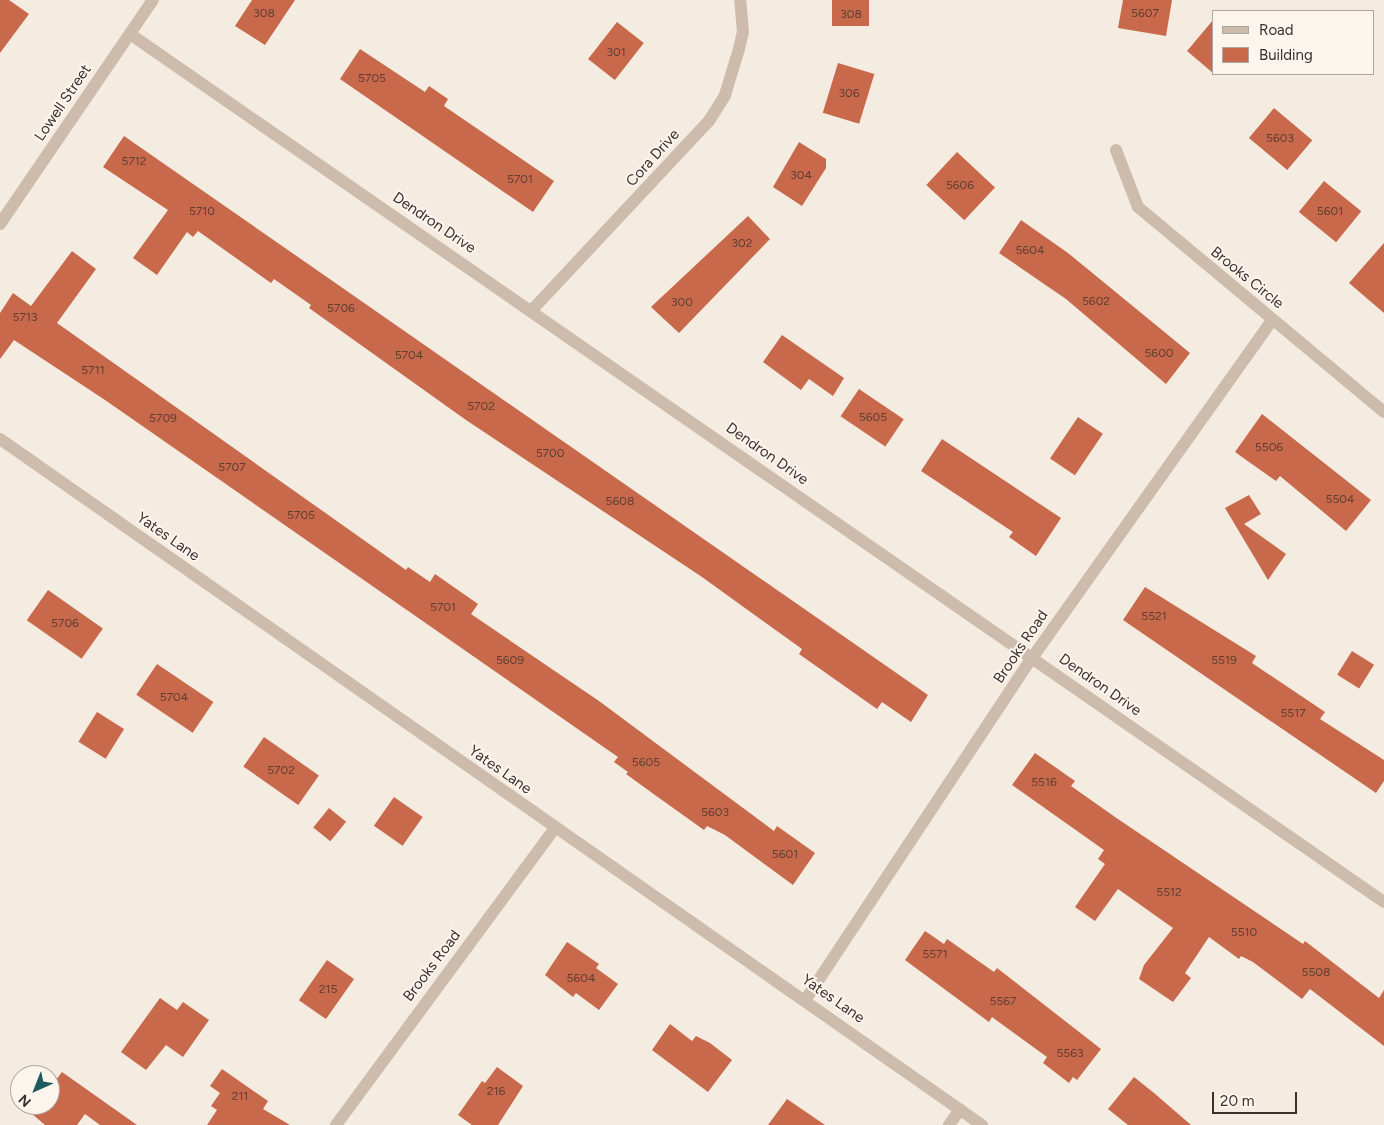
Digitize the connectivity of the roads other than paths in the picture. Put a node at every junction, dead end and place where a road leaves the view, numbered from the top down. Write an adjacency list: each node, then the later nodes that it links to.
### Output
1 (153, 0): 3 (street, Lowell Street)
2 (740, 0): 6 (street, Cora Drive)
3 (130, 34): 5 (street, Lowell Street); 6 (street, Dendron Drive)
4 (1116, 150): 7 (street, Brooks Circle)
5 (0, 224)
6 (532, 310): 10 (street, Dendron Drive)
7 (1272, 320): 8 (street, Brooks Circle); 10 (street, Brooks Road)
8 (1384, 412)
9 (0, 438): 11 (street, Yates Lane)
10 (1032, 658): 12 (street, Dendron Drive); 13 (street, Brooks Road)
11 (555, 828): 13 (street, Yates Lane); 15 (street, Brooks Road)
12 (1384, 902)
13 (806, 999): 14 (street, Yates Lane)
14 (960, 1109): 16 (street); 17 (street, Yates Lane)
15 (336, 1125)
16 (949, 1125)
17 (982, 1125)

